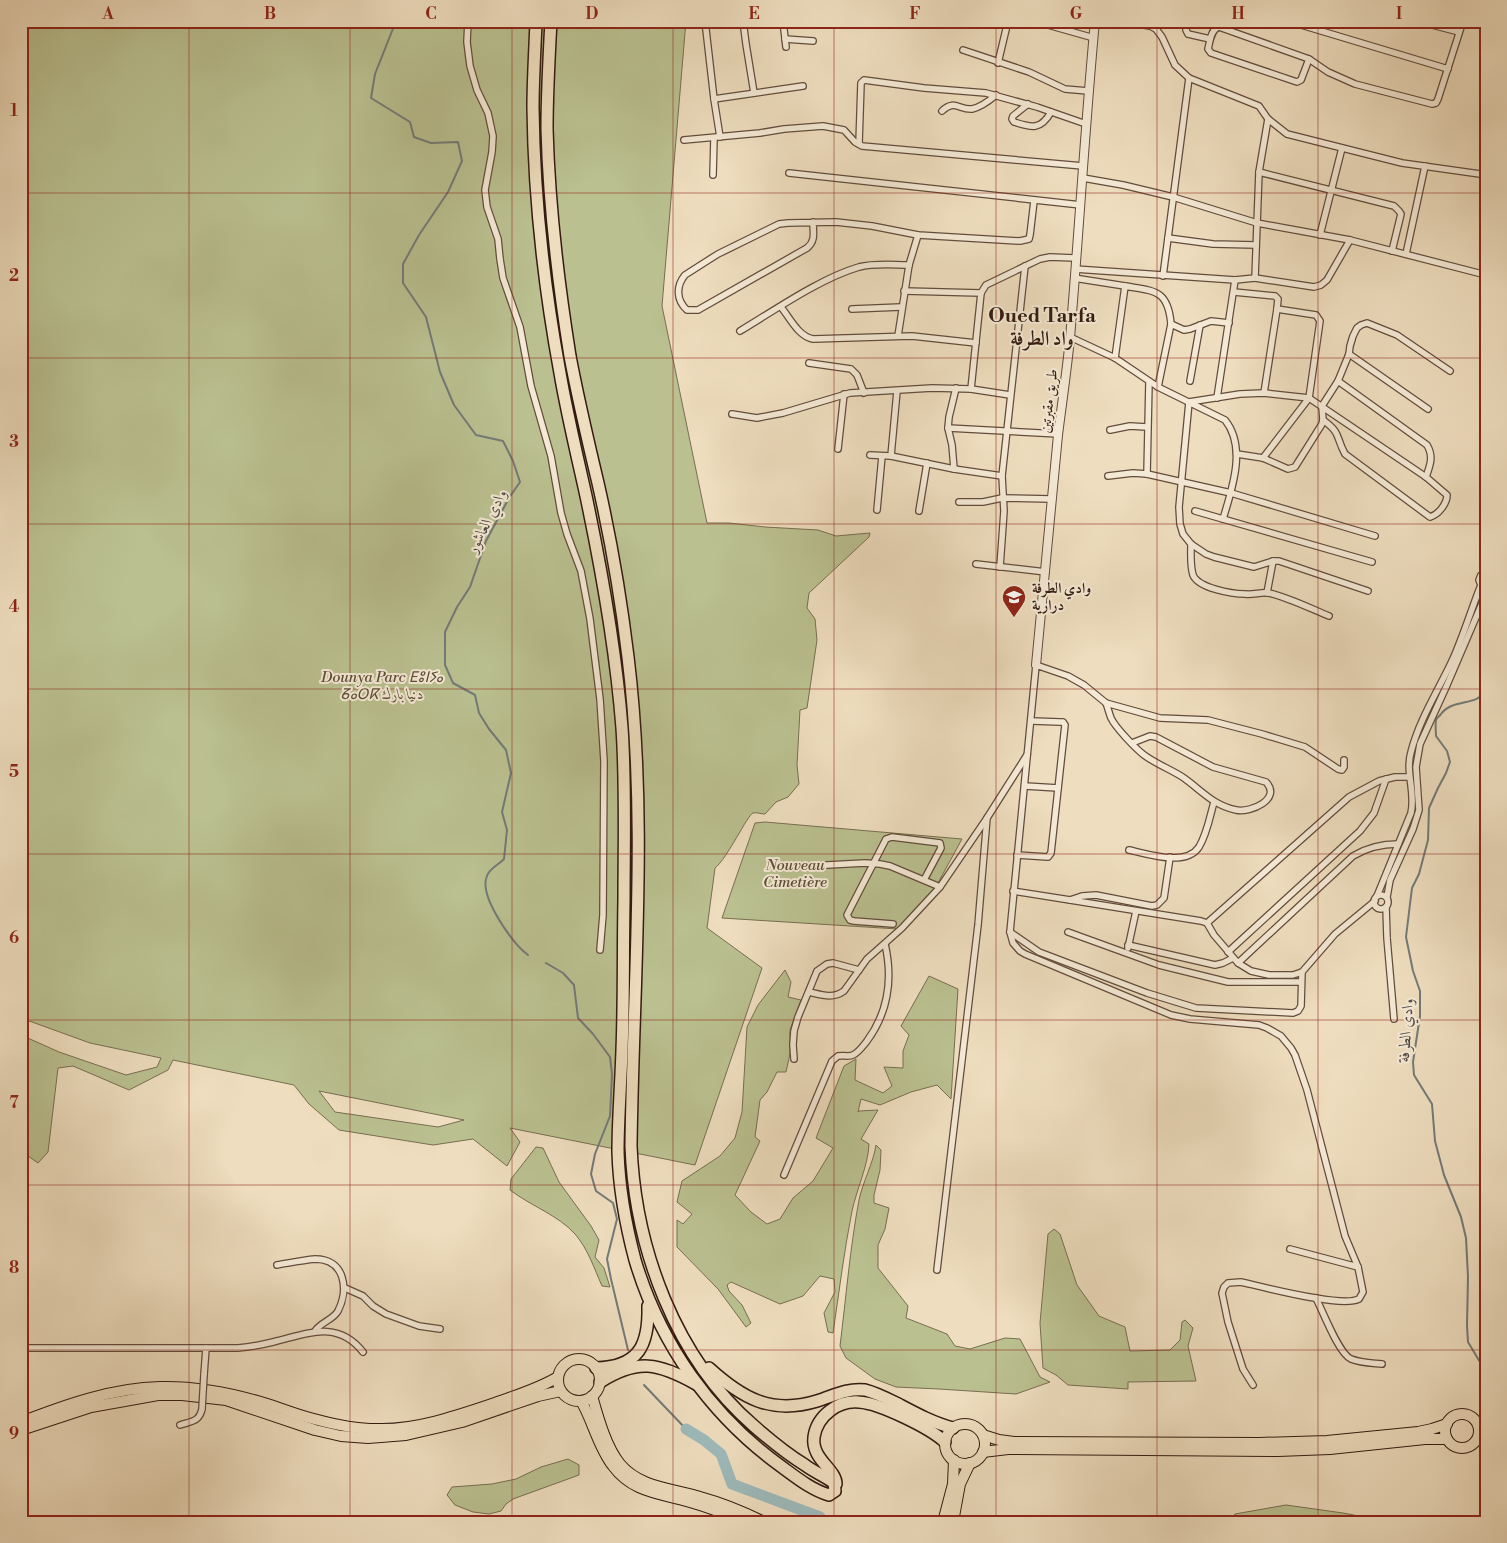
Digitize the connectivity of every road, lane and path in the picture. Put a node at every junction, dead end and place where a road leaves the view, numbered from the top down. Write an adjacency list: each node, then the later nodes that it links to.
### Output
1 (468, 21): 179 (street)
2 (536, 21): 197 (highway)
3 (551, 21): 203 (highway)
4 (706, 21): 31 (street)
5 (743, 21): 29 (street)
6 (783, 21): 18 (street)
7 (1008, 21): 24 (street)
8 (1034, 21): 17 (street)
9 (1095, 21): 17 (street, طريق مقبرتين)
10 (1120, 21): 26 (street)
11 (1187, 21): 19 (street)
12 (1288, 21): 25 (street)
13 (1417, 21): 16 (street)
14 (1464, 21): 16 (street)
15 (1220, 24): 19 (street); 23 (street)
16 (1459, 32): 25 (street)
17 (1094, 38): 28 (street, طريق مقبرتين)
18 (785, 39): 20 (street); 21 (street)
19 (1210, 39): 23 (street)
20 (813, 41)
21 (786, 47)
22 (963, 50): 24 (street)
23 (1309, 59): 25 (street)
24 (998, 63): 28 (street)
25 (1448, 69)
26 (1189, 78): 35 (street); 49 (street)
27 (803, 86): 29 (street)
28 (1088, 92): 36 (street, طريق مقبرتين)
29 (754, 93): 31 (street)
30 (996, 95): 32 (street); 33 (street); 39 (street)
31 (714, 99): 37 (street)
32 (1028, 104): 34 (street); 34 (street)
33 (942, 111)
34 (1051, 112): 36 (street)
35 (1268, 119): 40 (street); 43 (street)
36 (1086, 124): 41 (street, طريق مقبرتين)
37 (717, 137): 38 (street); 39 (street); 45 (street)
38 (684, 140)
39 (859, 144): 41 (street)
40 (1342, 148): 42 (street); 48 (street)
41 (1083, 166): 47 (street, طريق مقبرتين)
42 (1425, 166): 46 (street); 60 (street)
43 (1259, 172): 48 (street); 53 (street)
44 (789, 173): 50 (street)
45 (713, 175)
46 (1486, 176)
47 (1083, 178): 49 (street); 51 (street, طريق مقبرتين)
48 (1331, 191): 55 (street); 59 (street)
49 (1173, 197): 53 (street); 56 (street)
50 (1034, 201): 51 (street); 54 (street)
51 (1081, 205): 61 (street, طريق مقبرتين)
52 (813, 222): 52 (street); 54 (street)
53 (1257, 223): 55 (street); 58 (street)
54 (918, 235): 62 (street)
55 (1320, 235): 57 (street)
56 (1168, 238): 58 (street); 66 (street)
57 (1350, 240): 59 (street); 68 (street)
58 (1256, 245): 68 (street)
59 (1392, 251): 60 (street)
60 (1406, 254): 65 (street)
61 (1076, 258): 63 (street); 64 (street, طريق مقبرتين)
62 (909, 265): 71 (street); 74 (street)
63 (1025, 266): 73 (street); 99 (street)
64 (1075, 268): 66 (street); 67 (street, طريق مقبرتين)
65 (1486, 274)
66 (1163, 276): 69 (street)
67 (1074, 278): 70 (street); 83 (street, طريق مقبرتين)
68 (1255, 278): 69 (street)
69 (1235, 280): 72 (street)
70 (1125, 286): 79 (street); 86 (street)
71 (904, 291): 73 (street); 75 (street)
72 (1234, 292): 77 (street); 78 (street)
73 (981, 293): 84 (street)
74 (781, 307): 81 (street); 82 (street)
75 (902, 307): 76 (street); 82 (street)
76 (852, 309)
77 (1278, 309): 97 (street); 101 (street)
78 (1229, 323): 80 (street); 100 (street)
79 (1171, 324): 80 (street); 92 (street)
80 (1200, 325): 89 (street)
81 (740, 331)
82 (898, 336): 84 (street)
83 (1070, 337): 86 (street); 111 (street, طريق مقبرتين)
84 (976, 343): 94 (street)
85 (1349, 354): 88 (street); 90 (street); 104 (street)
86 (1115, 358): 91 (street)
87 (809, 363): 96 (street)
88 (1450, 371)
89 (1190, 381)
90 (1338, 381): 103 (street); 123 (street)
91 (1148, 382): 92 (street); 107 (street)
92 (1158, 387): 102 (street)
93 (956, 388): 94 (street); 95 (street); 108 (street)
94 (970, 389): 99 (street)
95 (897, 391): 96 (street); 116 (street)
96 (864, 392): 98 (street)
97 (1264, 392): 100 (street); 101 (street)
98 (844, 394): 105 (street); 112 (street)
99 (1010, 395): 110 (street)
100 (1217, 398): 102 (street)
101 (1309, 398): 103 (street); 117 (street)
102 (1189, 402): 113 (street); 124 (street)
103 (1322, 406): 106 (street); 123 (street)
104 (1428, 409)
105 (732, 414)
106 (1323, 420): 117 (street); 123 (street)
107 (1147, 427): 109 (street); 120 (street)
108 (948, 428): 110 (street); 119 (street)
109 (1110, 430)
110 (1007, 432): 111 (street); 121 (street)
111 (1058, 434): 127 (street, طريق مقبرتين)
112 (838, 449)
113 (1237, 454): 117 (street); 125 (street)
114 (870, 455): 115 (street)
115 (882, 456): 116 (street); 129 (street)
116 (891, 456): 118 (street)
117 (1263, 458)
118 (927, 464): 119 (street); 130 (street)
119 (954, 469): 121 (street)
120 (1147, 474): 122 (street); 124 (street)
121 (1002, 476): 126 (street)
122 (1108, 476)
123 (1426, 477)
124 (1181, 482): 125 (street); 134 (street)
125 (1231, 493): 132 (street); 133 (street)
126 (1002, 498): 127 (street); 128 (street); 139 (street)
127 (1052, 499): 140 (street, طريق مقبرتين)
128 (958, 502)
129 (877, 510)
130 (919, 511)
131 (1195, 511): 132 (street)
132 (1223, 518): 137 (street)
133 (1375, 536)
134 (1191, 544): 135 (street); 144 (street)
135 (1273, 561): 143 (street); 144 (street)
136 (1486, 561): 141 (street)
137 (1372, 562)
138 (976, 564): 139 (street)
139 (1000, 567): 140 (street)
140 (1046, 572): 147 (street, طريق مقبرتين)
141 (1485, 573): 142 (street)
142 (1483, 586): 153 (street)
143 (1368, 591)
144 (1267, 593): 146 (street)
145 (1486, 594): 168 (street)
146 (1329, 616)
147 (1036, 665): 148 (street); 149 (street)
148 (1106, 703): 150 (street); 152 (street)
149 (1032, 721): 151 (street); 156 (street)
150 (1132, 743): 157 (street); 157 (street)
151 (1028, 753): 155 (street); 158 (street)
152 (1344, 760)
153 (1409, 777): 154 (street); 159 (street)
154 (1386, 779): 173 (street); 181 (street)
155 (1025, 786): 156 (street); 161 (street)
156 (1058, 788): 161 (street)
157 (1214, 802): 162 (street)
158 (987, 818): 166 (street); 194 (street)
159 (1398, 844): 169 (street); 183 (street)
160 (1129, 850): 162 (street)
161 (1017, 856): 167 (street)
162 (1170, 857): 170 (street)
163 (874, 863): 164 (street); 165 (street); 165 (street); 174 (street)
164 (789, 867)
165 (924, 880): 166 (street)
166 (940, 887): 177 (street)
167 (1013, 891): 170 (street); 175 (street)
168 (1387, 897): 169 (street); 171 (street)
169 (1376, 899): 171 (street); 185 (street)
170 (1070, 900): 172 (street)
171 (1386, 907): 188 (street)
172 (1136, 911): 173 (street); 178 (street)
173 (1207, 923): 181 (street)
174 (894, 924)
175 (1010, 932): 186 (street); 193 (street)
176 (1068, 932): 180 (street)
177 (885, 944): 184 (street); 190 (street)
178 (1128, 945): 180 (street); 182 (street)
179 (600, 950)
180 (1127, 952): 186 (street)
181 (1228, 952): 182 (street)
182 (1234, 958): 183 (street)
183 (1238, 963): 185 (street)
184 (859, 970): 187 (street); 187 (street)
185 (1302, 972): 186 (street)
186 (1301, 982)
187 (809, 992): 189 (street)
188 (1394, 1019)
189 (794, 1059)
190 (784, 1174)
191 (1290, 1249): 193 (street)
192 (277, 1265): 195 (street)
193 (1358, 1267): 196 (street)
194 (937, 1270)
195 (344, 1288): 198 (street); 199 (street)
196 (1316, 1298): 204 (street); 209 (street)
197 (648, 1299): 205 (highway); 208 (highway)
198 (440, 1329)
199 (316, 1331): 201 (street); 202 (street)
200 (21, 1348): 201 (street)
201 (206, 1348): 217 (street, bridge)
202 (363, 1352)
203 (692, 1353): 218 (highway); 227 (highway)
204 (1382, 1364)
205 (596, 1368): 206 (highway); 207 (highway)
206 (558, 1377): 210 (highway); 214 (highway)
207 (600, 1382): 208 (highway); 211 (highway)
208 (697, 1385): 227 (highway)
209 (1253, 1385)
210 (562, 1392): 212 (highway); 219 (highway)
211 (592, 1396): 212 (highway); 229 (highway)
212 (581, 1401): 228 (highway)
213 (1475, 1420): 215 (highway); 216 (highway); 221 (highway)
214 (21, 1422)
215 (1486, 1422)
216 (1446, 1424): 220 (highway); 222 (highway)
217 (180, 1425)
218 (953, 1428): 220 (highway); 223 (highway)
219 (21, 1430)
220 (983, 1434): 224 (highway)
221 (1482, 1435): 222 (highway)
222 (1447, 1440): 224 (highway)
223 (945, 1442): 225 (highway); 227 (highway)
224 (984, 1452): 226 (highway)
225 (954, 1460): 226 (highway); 230 (highway)
226 (970, 1463): 231 (highway)
227 (836, 1485)
228 (744, 1522)
229 (764, 1522)
230 (943, 1522)
231 (953, 1522)

